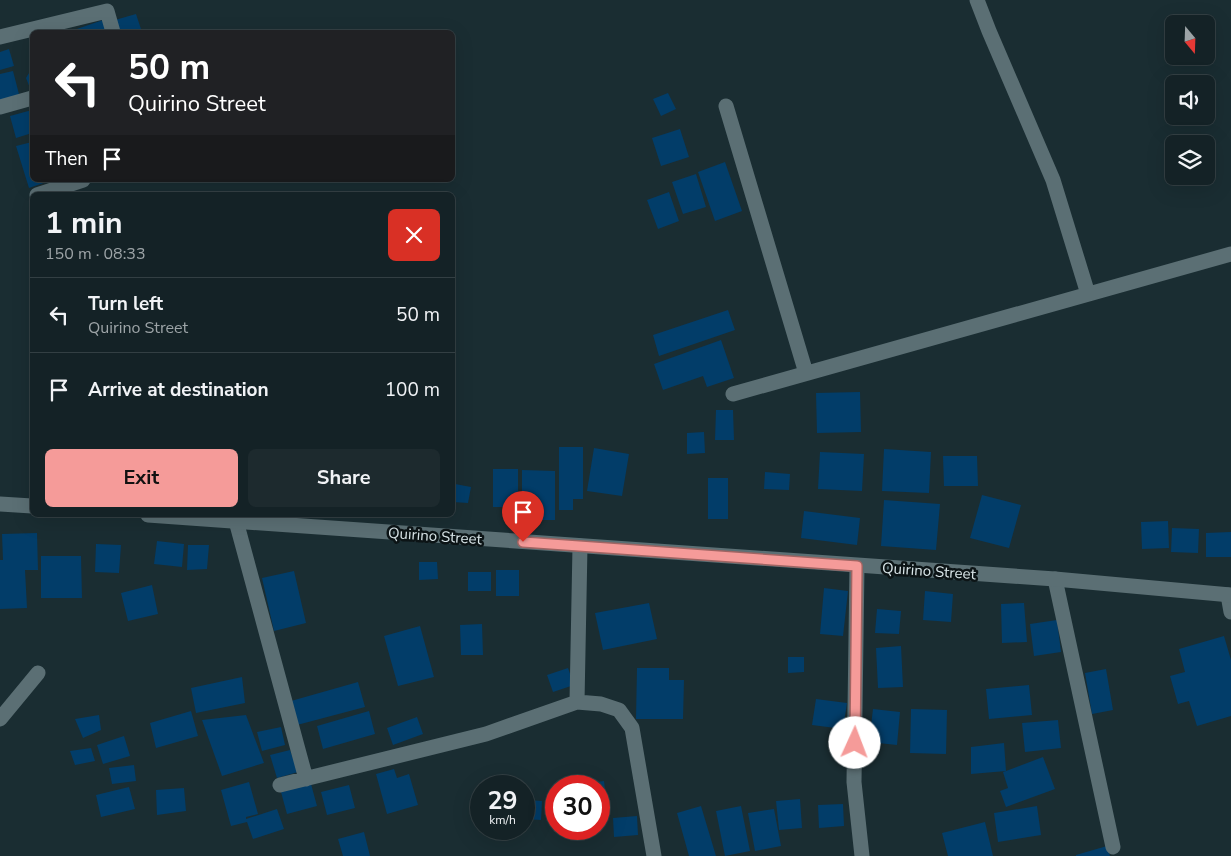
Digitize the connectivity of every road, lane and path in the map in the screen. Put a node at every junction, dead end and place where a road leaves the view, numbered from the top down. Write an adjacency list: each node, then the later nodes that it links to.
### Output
1 (977, 0): 10 (street)
2 (112, 30): 3 (street)
3 (0, 37)
4 (30, 99): 6 (street)
5 (726, 106): 11 (street)
6 (0, 107)
7 (77, 182): 8 (street)
8 (46, 192)
9 (1231, 254): 10 (street)
10 (1088, 294): 11 (street)
11 (806, 373): 12 (street)
12 (733, 394)
13 (0, 504): 14 (street)
14 (30, 506)
15 (173, 517): 16 (street, Quirino Street)
16 (236, 522): 17 (street, Quirino Street); 25 (street)
17 (580, 546): 18 (street, Quirino Street); 23 (street)
18 (857, 566): 19 (street, Quirino Street); 29 (street)
19 (1055, 579): 20 (street, Quirino Street); 27 (street)
20 (1229, 595): 21 (street)
21 (1231, 612)
22 (38, 674): 24 (street)
23 (578, 702): 25 (street); 28 (street)
24 (0, 719)
25 (306, 779): 26 (street)
26 (280, 785)
27 (1113, 847)
28 (654, 856)
29 (862, 856)

